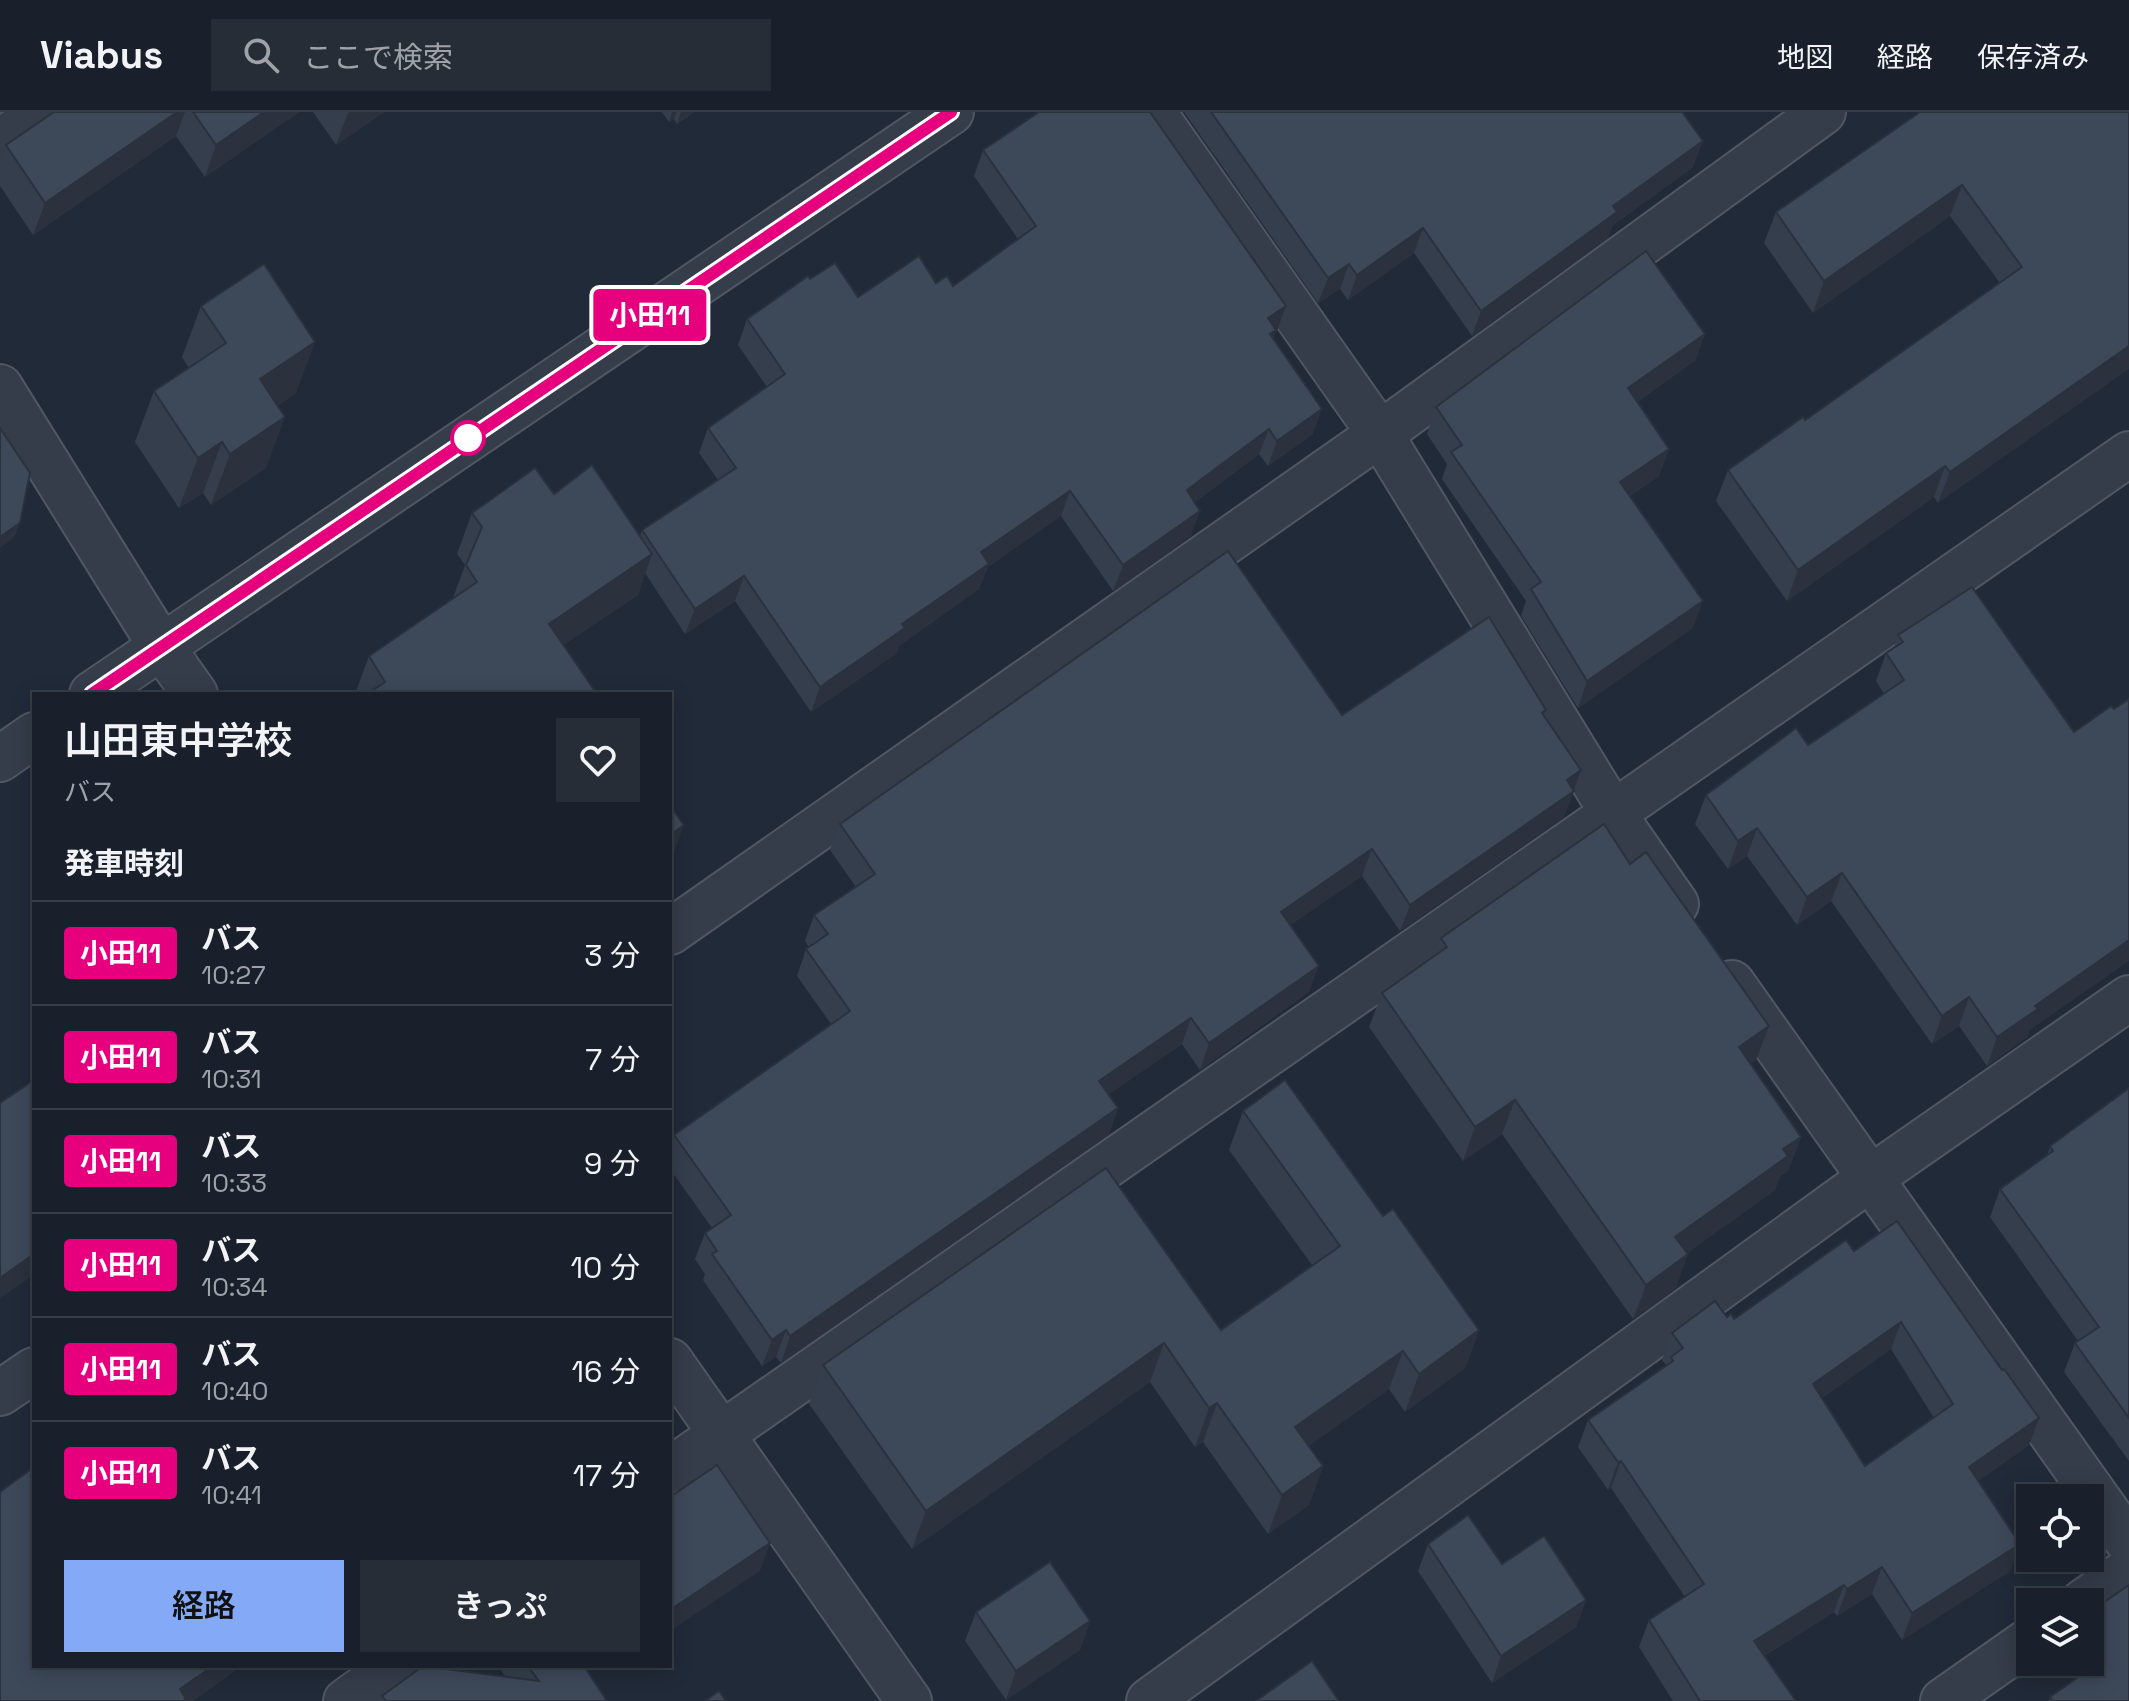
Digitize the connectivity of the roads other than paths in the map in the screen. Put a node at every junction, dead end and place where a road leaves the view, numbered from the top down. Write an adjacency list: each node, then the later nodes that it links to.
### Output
1 (42, 112): 5 (street)
2 (951, 112): 9 (street)
3 (1153, 112): 7 (street)
4 (1823, 112): 7 (street)
5 (0, 142)
6 (0, 387): 9 (street)
7 (1380, 434): 14 (street); 15 (street)
8 (2129, 454): 14 (street)
9 (161, 646): 10 (street); 11 (street)
10 (95, 692)
11 (194, 692)
12 (32, 736): 13 (street)
13 (0, 759)
14 (1614, 815): 17 (street); 21 (street)
15 (672, 931)
16 (2129, 998): 17 (street)
17 (1869, 1179): 23 (street); 30 (street)
18 (672, 1364): 21 (street)
19 (32, 1371): 20 (street)
20 (0, 1393)
21 (721, 1433): 22 (street); 29 (street)
22 (672, 1469)
23 (2129, 1543)
24 (2129, 1570): 25 (street)
25 (2103, 1588)
26 (2016, 1650): 31 (street)
27 (392, 1668): 28 (street)
28 (346, 1701)
29 (909, 1701)
30 (1149, 1701)
31 (1943, 1701)

